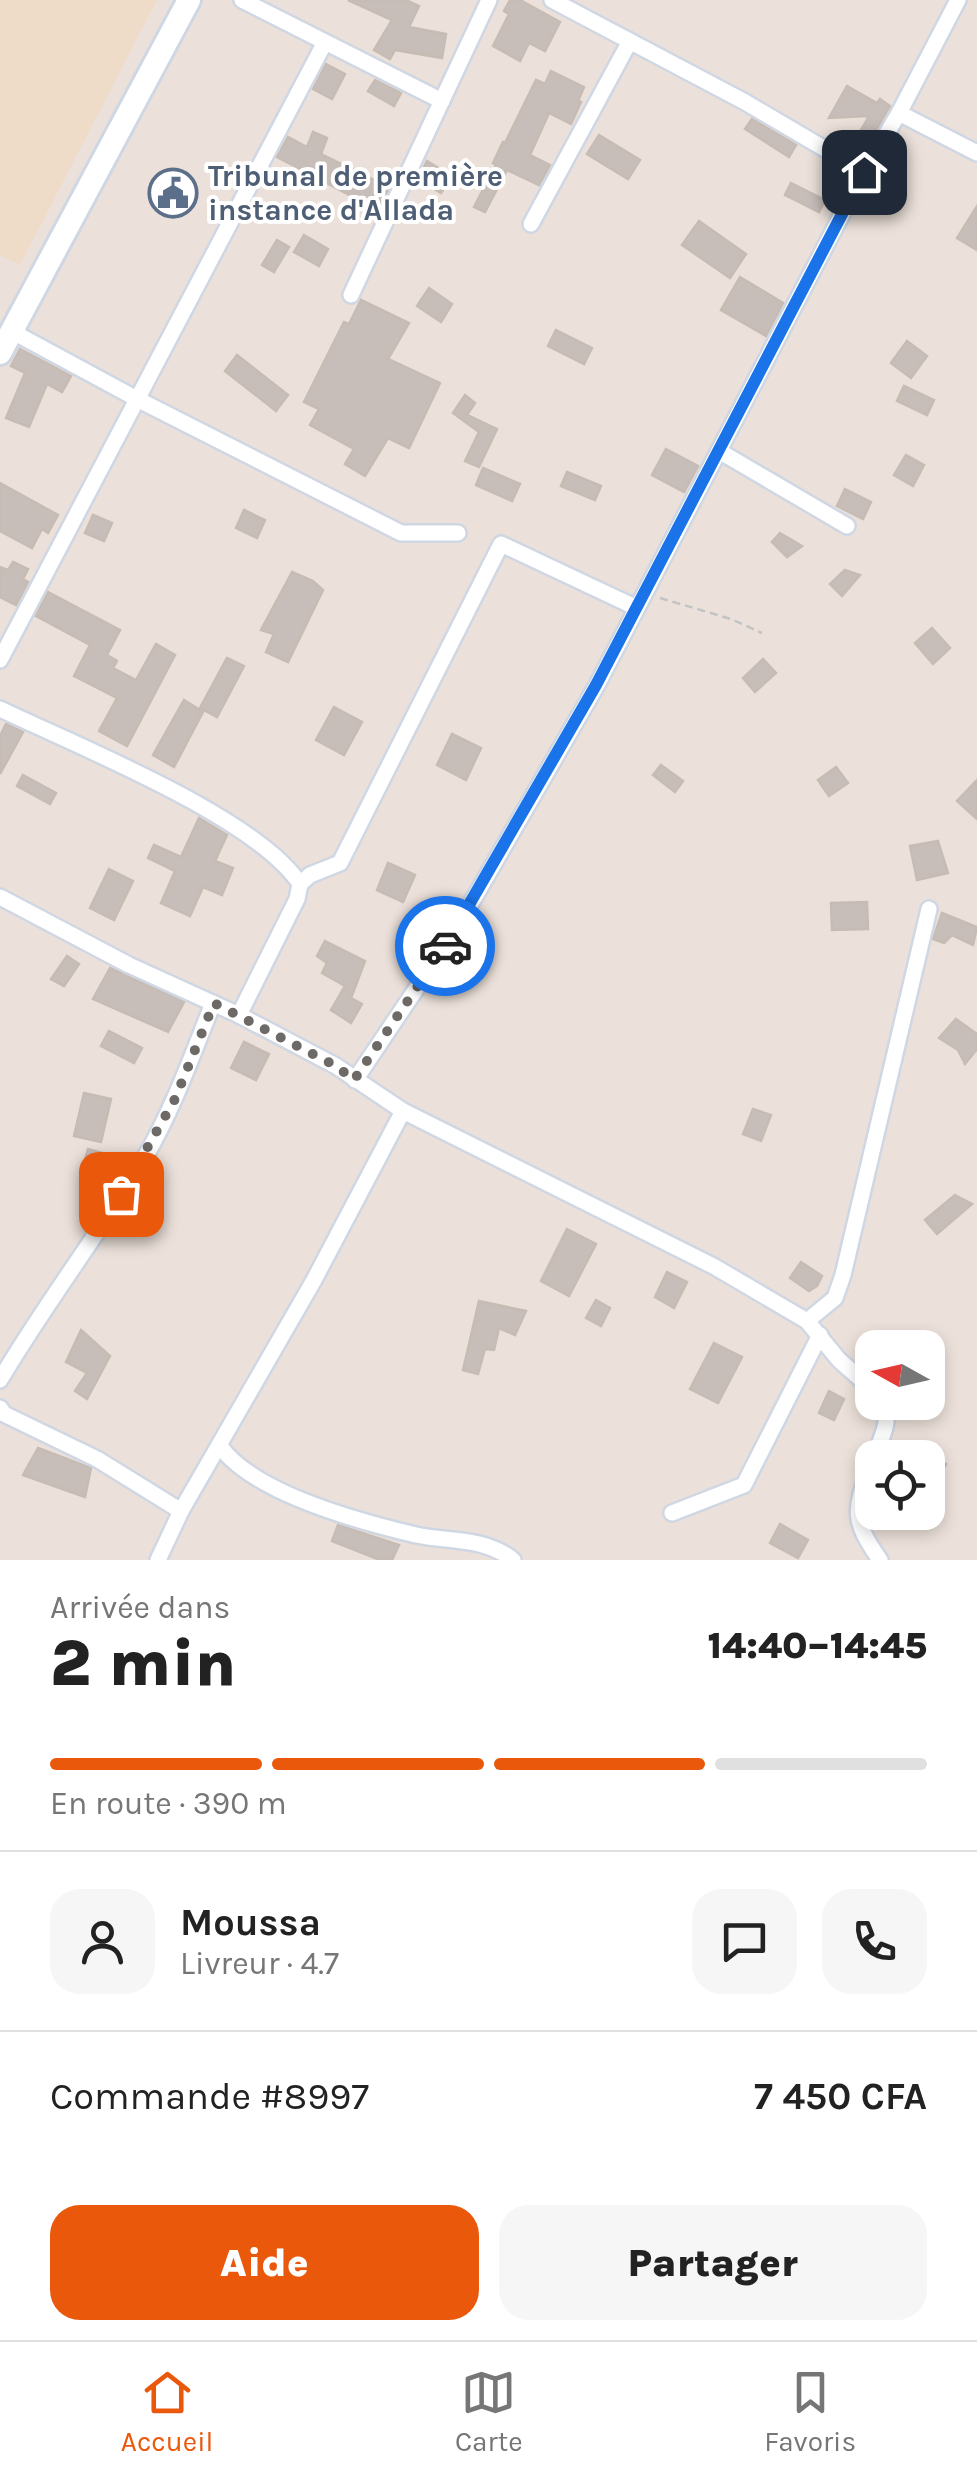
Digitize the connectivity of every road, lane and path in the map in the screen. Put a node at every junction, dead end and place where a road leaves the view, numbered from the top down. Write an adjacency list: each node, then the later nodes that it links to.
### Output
1 (189, 0): 14 (main road)
2 (242, 0): 7 (street)
3 (489, 0): 8 (street)
4 (552, 0): 6 (street)
5 (958, 0): 9 (street)
6 (630, 42): 11 (street); 12 (street)
7 (324, 44): 8 (street); 16 (street)
8 (442, 101): 13 (street)
9 (899, 114): 10 (street); 11 (street)
10 (977, 152)
11 (864, 172): 17 (street)
12 (531, 224)
13 (351, 294)
14 (13, 332): 15 (main road); 16 (street)
15 (0, 353)
16 (137, 400): 19 (street); 22 (street)
17 (719, 451): 18 (street); 20 (street)
18 (847, 526)
19 (458, 533)
20 (641, 600): 21 (path); 24 (street); 29 (street)
21 (762, 633)
22 (0, 660)
23 (0, 709): 24 (street)
24 (300, 884): 28 (street)
25 (0, 898): 27 (street)
26 (929, 909): 31 (street)
27 (214, 1003): 28 (street); 34 (street)
28 (239, 1014): 29 (street)
29 (354, 1080): 30 (street)
30 (403, 1112): 31 (street); 36 (street)
31 (807, 1321): 32 (street)
32 (820, 1336): 33 (street); 38 (street)
33 (855, 1374)
34 (0, 1380)
35 (0, 1408): 37 (street)
36 (220, 1446): 37 (street); 41 (street)
37 (181, 1511): 40 (street)
38 (672, 1513)
39 (859, 1530): 42 (street)
40 (158, 1560)
41 (512, 1560)
42 (880, 1560)

